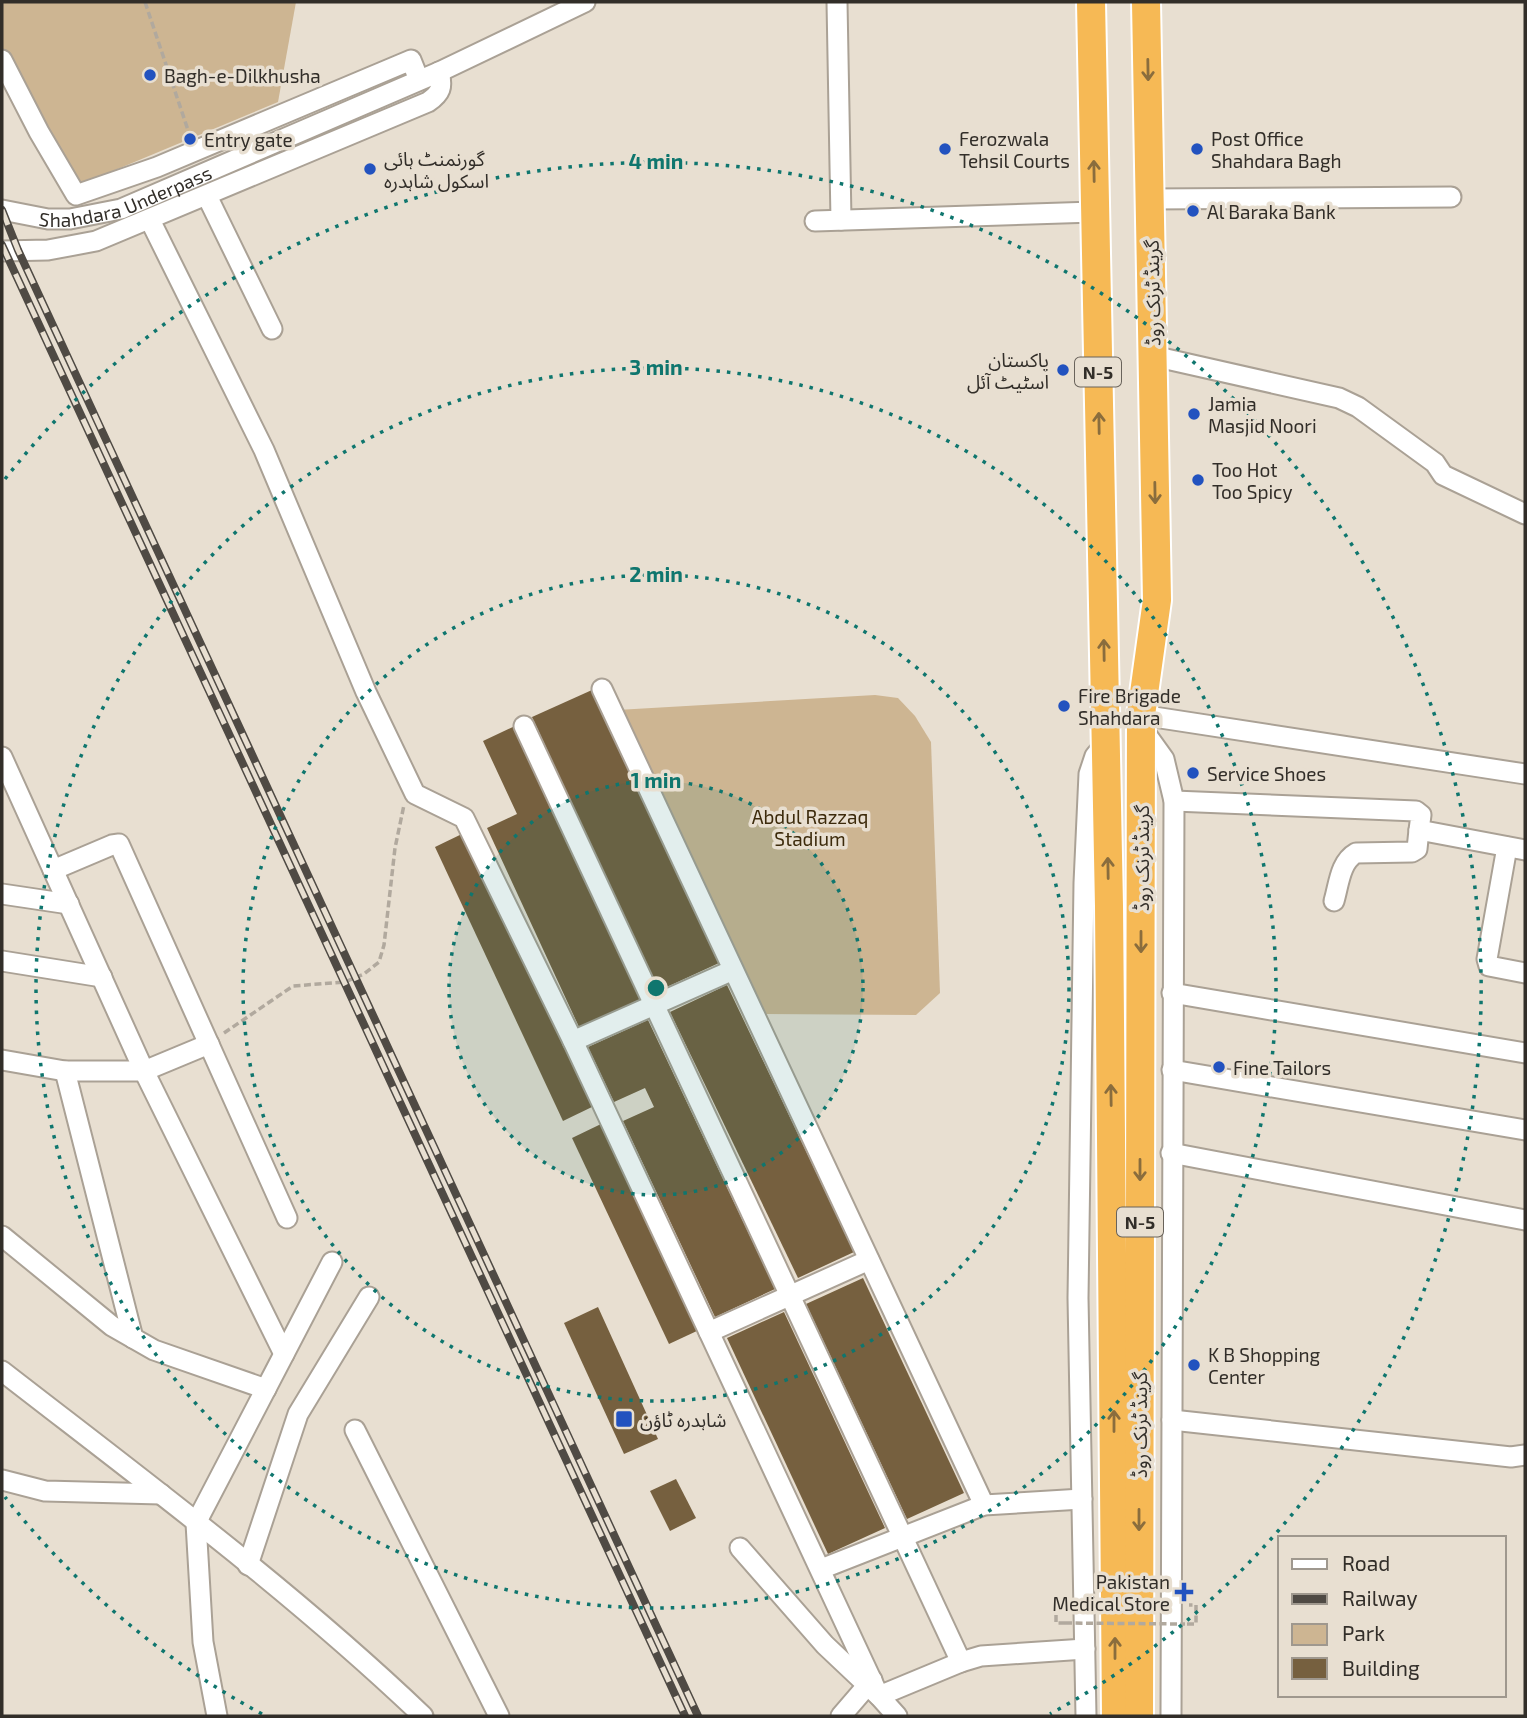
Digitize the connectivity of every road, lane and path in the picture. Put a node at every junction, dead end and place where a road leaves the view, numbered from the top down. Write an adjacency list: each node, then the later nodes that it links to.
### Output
1 (145, 2): 9 (path)
2 (585, 2): 7 (street, Shahdara Underpass)
3 (837, 2): 16 (street)
4 (1091, 2): 14 (highway, گرینڈ ٹرنک روڈ / N-5, one-way to 4)
5 (1146, 2): 12 (highway, گرینڈ ٹرنک روڈ / N-5, one-way to 12)
6 (2, 60): 9 (street)
7 (439, 72): 8 (street, Shahdara Underpass); 10 (street)
8 (419, 80): 9 (street); 13 (street, Shahdara Underpass)
9 (196, 151)
10 (207, 196): 15 (street); 19 (street)
11 (1451, 197): 12 (street)
12 (1150, 199): 20 (highway, گرینڈ ٹرنک روڈ / N-5)
13 (2, 210)
14 (1094, 212): 16 (street); 25 (highway, گرینڈ ٹرنک روڈ / N-5, one-way to 14)
15 (150, 220): 18 (street); 28 (street)
16 (841, 220): 17 (street)
17 (815, 221)
18 (2, 251)
19 (272, 330)
20 (1153, 356): 21 (street); 23 (highway, گرینڈ ٹرنک روڈ / N-5, one-way to 23)
21 (1525, 514)
22 (602, 689): 37 (street)
23 (1141, 721): 27 (street); 29 (street); 87 (highway, گرینڈ ٹرنک روڈ / N-5, one-way to 87)
24 (524, 726): 41 (street)
25 (1106, 743): 68 (street); 86 (highway, گرینڈ ٹرنک روڈ / N-5, one-way to 25)
26 (4, 767): 32 (street)
27 (1525, 774)
28 (415, 794): 42 (street); 43 (path)
29 (1174, 801): 30 (street); 40 (street)
30 (1419, 830): 31 (street); 34 (street)
31 (1516, 848): 38 (street)
32 (53, 870): 35 (street); 43 (street)
33 (2, 894): 35 (street)
34 (1334, 901)
35 (69, 904): 39 (street)
36 (2, 961): 39 (street)
37 (733, 970): 41 (street); 54 (street)
38 (1525, 973)
39 (102, 977): 47 (street)
40 (1172, 993): 44 (street); 46 (street)
41 (654, 1005): 42 (street); 56 (street)
42 (573, 1041): 58 (street)
43 (209, 1044): 47 (street); 51 (street)
44 (1525, 1053)
45 (2, 1060): 48 (street)
46 (1172, 1070): 49 (street); 50 (street)
47 (144, 1071): 48 (street); 60 (street)
48 (65, 1072): 59 (street)
49 (1525, 1130)
50 (1171, 1153): 52 (street); 63 (street)
51 (288, 1218)
52 (1525, 1220)
53 (2, 1236): 59 (street)
54 (869, 1260): 56 (street); 69 (street)
55 (332, 1262): 60 (street)
56 (790, 1296): 58 (street); 71 (street)
57 (369, 1297): 73 (street)
58 (709, 1332): 74 (street)
59 (133, 1338): 62 (street)
60 (284, 1354): 62 (street)
61 (2, 1371): 67 (street)
62 (266, 1389): 70 (street)
63 (1172, 1420): 65 (street); 88 (street)
64 (355, 1430): 82 (street)
65 (1525, 1455)
66 (2, 1480): 67 (street)
67 (161, 1494): 70 (street)
68 (1082, 1499): 69 (street); 77 (street)
69 (984, 1504): 71 (street)
70 (196, 1523): 73 (street); 80 (street)
71 (902, 1537): 74 (street); 78 (street)
72 (740, 1548): 79 (street)
73 (248, 1564): 81 (street)
74 (821, 1569): 79 (street)
75 (1188, 1611): 76 (path, bridge)
76 (1064, 1613)
77 (1085, 1649): 78 (street); 85 (street)
78 (961, 1662): 79 (street)
79 (873, 1687): 83 (street); 84 (street)
80 (217, 1716)
81 (423, 1716)
82 (499, 1716)
83 (841, 1716)
84 (897, 1716)
85 (1086, 1716)
86 (1116, 1716)
87 (1139, 1716)
88 (1171, 1716)

